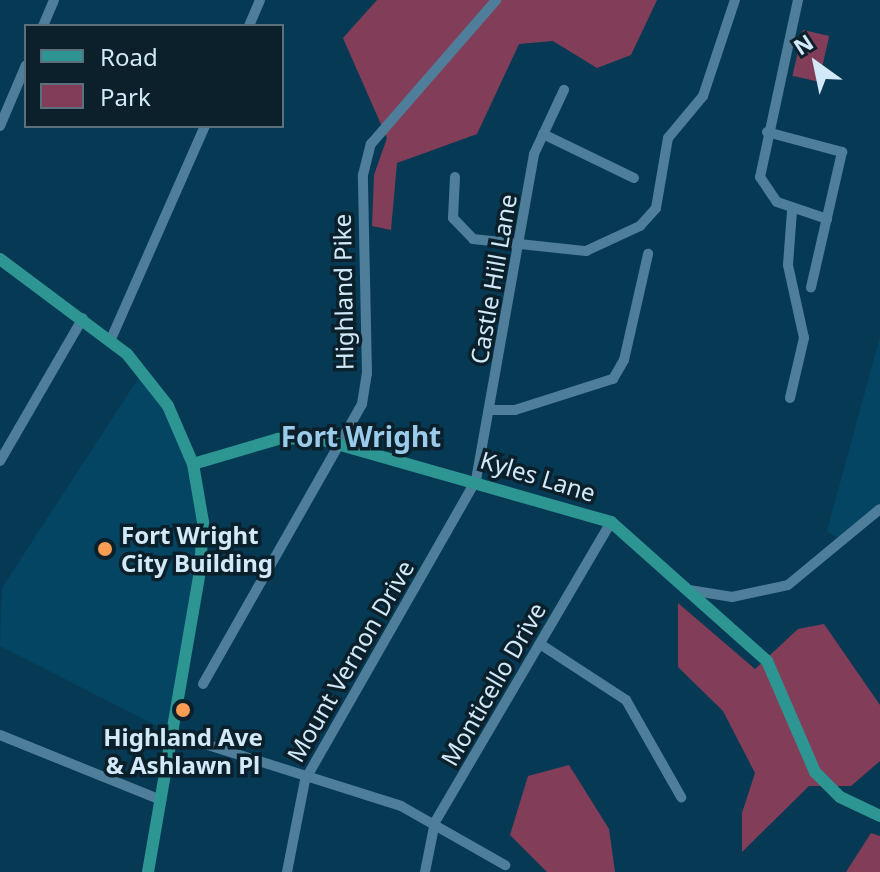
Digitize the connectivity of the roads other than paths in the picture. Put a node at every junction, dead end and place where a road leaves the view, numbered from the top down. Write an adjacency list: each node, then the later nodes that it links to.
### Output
1 (54, 0): 6 (street)
2 (260, 0): 7 (street)
3 (496, 0): 26 (street, Highland Pike)
4 (735, 0): 18 (street)
5 (798, 0): 12 (street)
6 (44, 24)
7 (250, 24)
8 (24, 70): 10 (street)
9 (564, 90): 13 (street, Castle Hill Lane)
10 (0, 126)
11 (204, 128): 23 (street)
12 (767, 132): 16 (street); 17 (street)
13 (543, 134): 15 (street); 18 (street, Castle Hill Lane)
14 (455, 177): 18 (street)
15 (634, 178)
16 (792, 211): 17 (street); 24 (street)
17 (827, 219): 21 (street)
18 (520, 245): 25 (street, Castle Hill Lane)
19 (648, 254): 25 (street)
20 (0, 259): 22 (main road)
21 (811, 287)
22 (83, 318): 23 (main road); 27 (street)
23 (111, 339): 28 (main road)
24 (790, 398)
25 (491, 410): 29 (street, Castle Hill Lane)
26 (340, 444): 28 (main road, Kyles Lane); 29 (main road, Kyles Lane); 34 (street, Highland Pike)
27 (0, 461)
28 (193, 464): 35 (main road)
29 (476, 480): 31 (main road, Kyles Lane); 37 (street, Mount Vernon Drive)
30 (880, 509): 32 (street)
31 (611, 522): 32 (main road, Kyles Lane); 33 (street, Monticello Drive)
32 (689, 590): 40 (main road, Kyles Lane)
33 (540, 644): 38 (street); 41 (street, Monticello Drive)
34 (203, 684)
35 (173, 734): 37 (street); 39 (main road)
36 (0, 735): 39 (street)
37 (305, 780): 41 (street); 44 (street, Mount Vernon Drive)
38 (681, 797)
39 (161, 800): 43 (main road)
40 (880, 816)
41 (435, 822): 42 (street); 45 (street, Monticello Drive)
42 (505, 865)
43 (148, 872)
44 (287, 872)
45 (425, 872)

